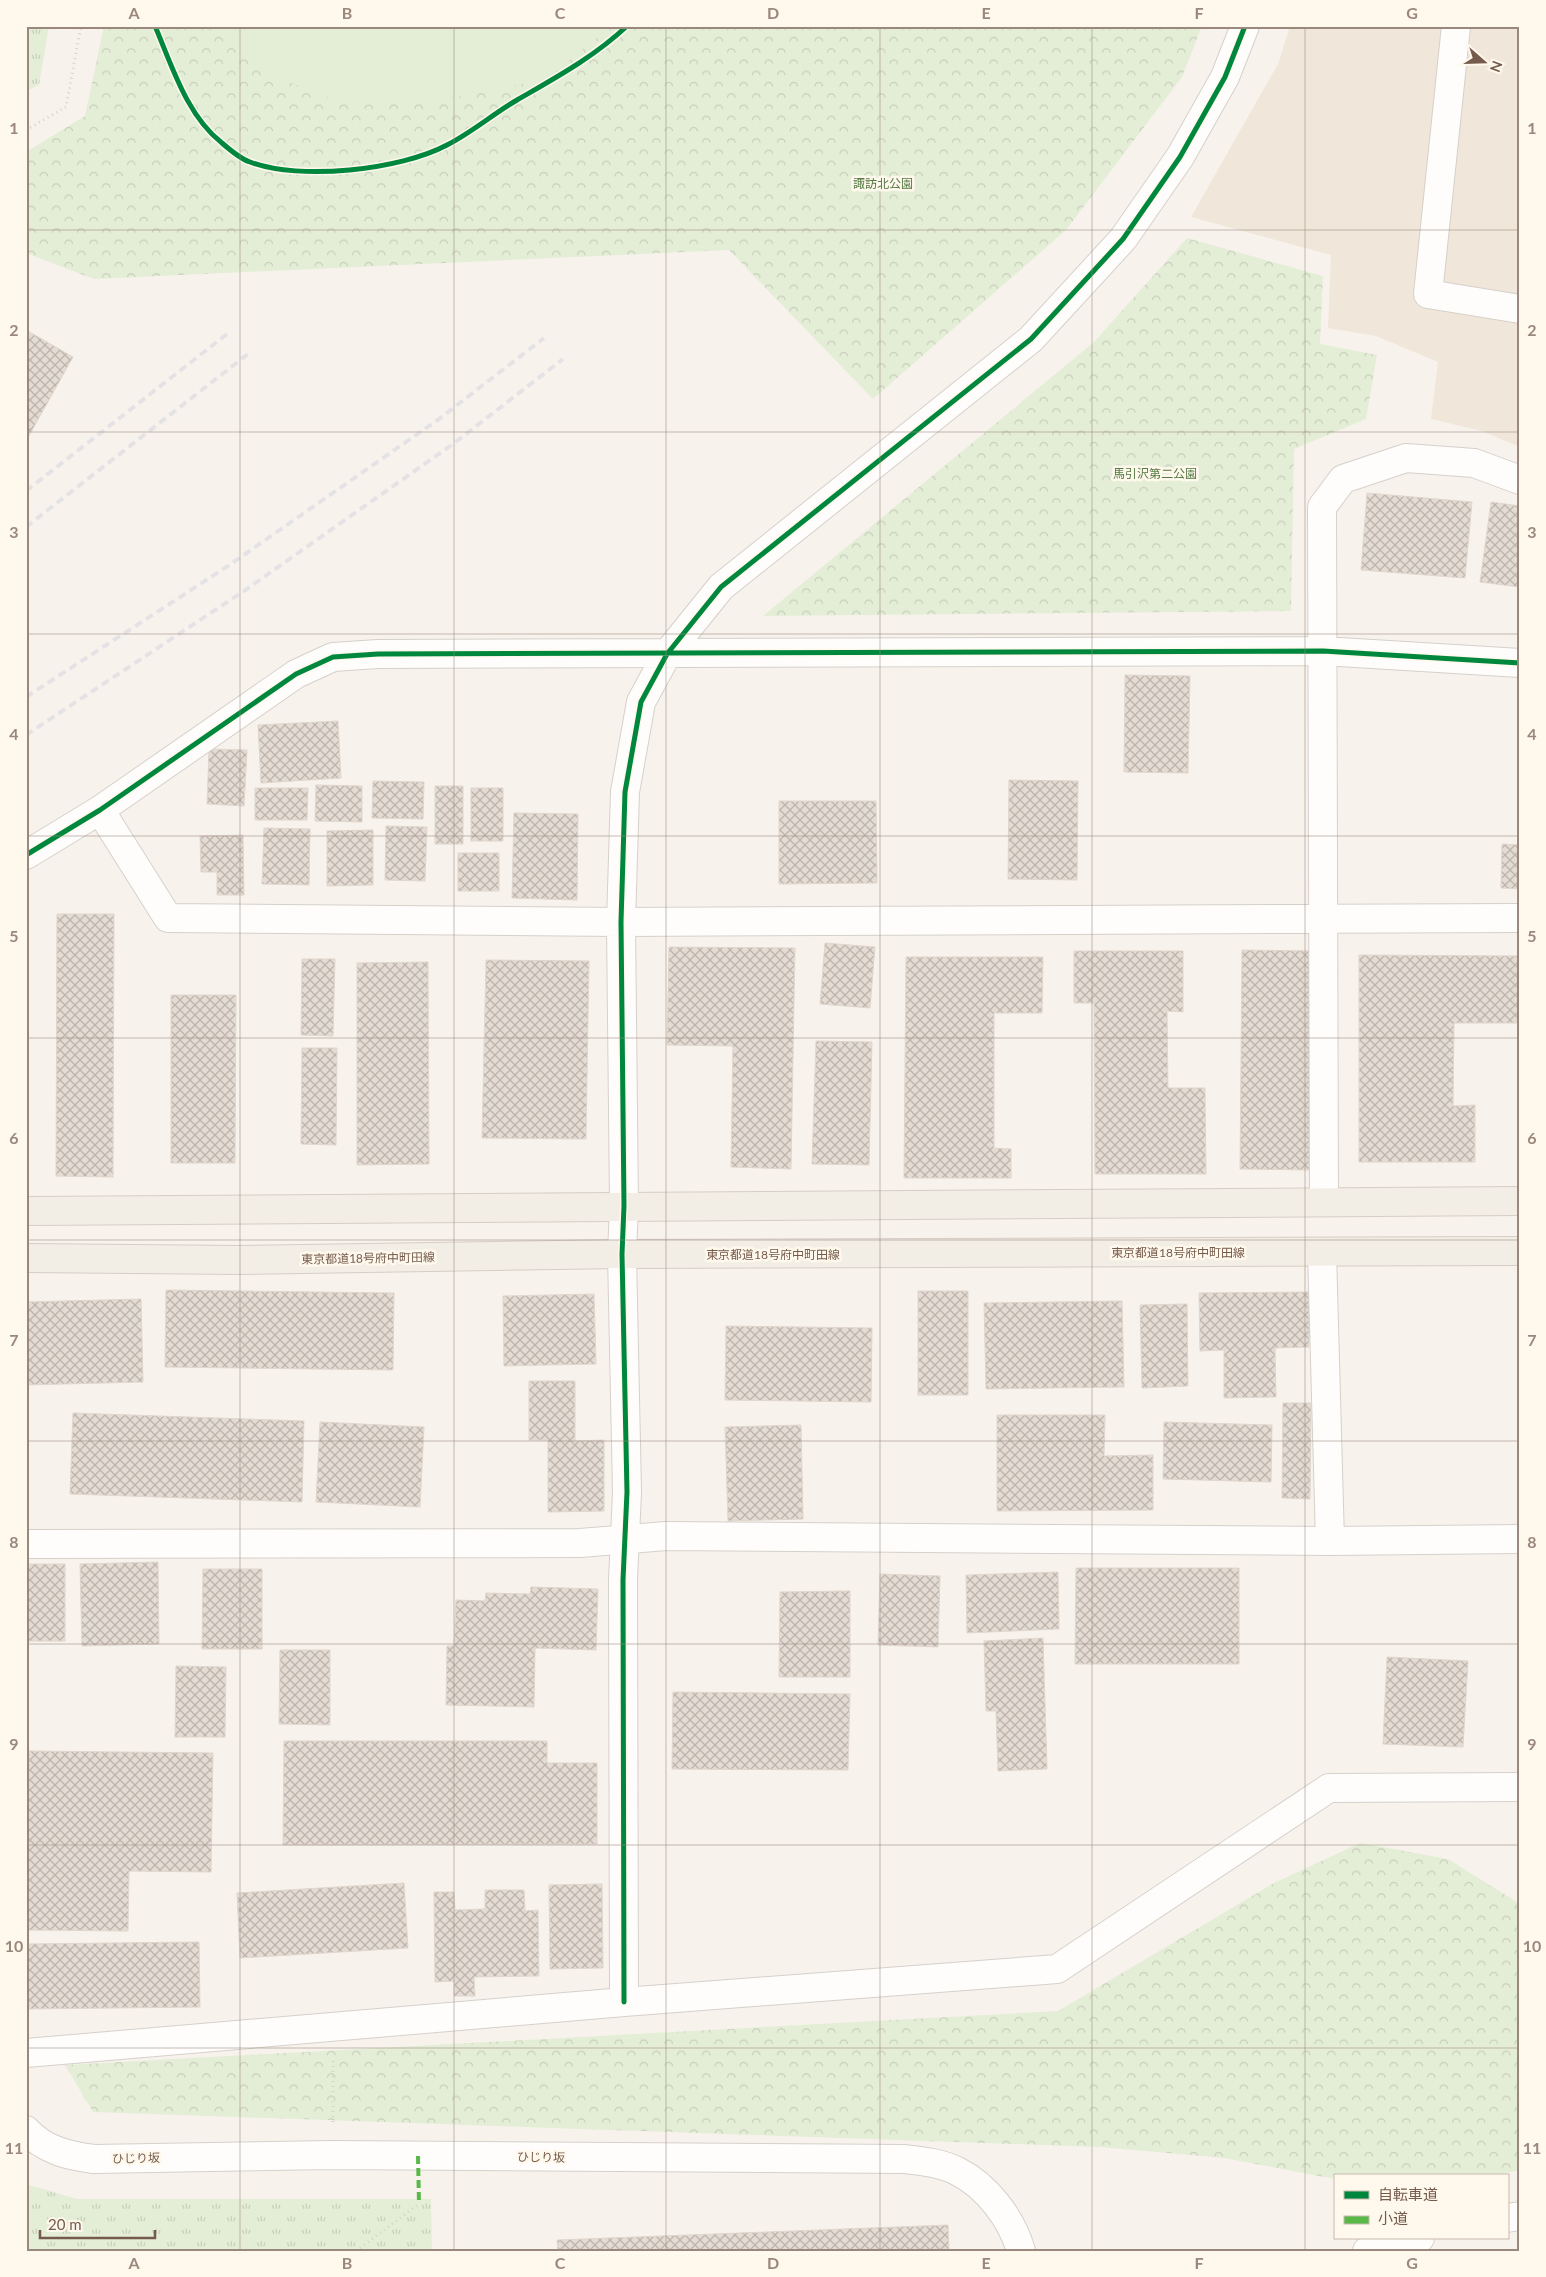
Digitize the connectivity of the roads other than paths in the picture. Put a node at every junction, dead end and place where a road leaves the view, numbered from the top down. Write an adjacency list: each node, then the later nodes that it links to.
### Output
1 (1245, 26): 6 (street)
2 (1456, 26): 3 (street)
3 (1520, 310)
4 (1520, 480): 5 (street)
5 (1323, 651): 6 (street); 7 (street); 11 (street)
6 (667, 654): 8 (street); 12 (street)
7 (1520, 663)
8 (100, 810): 9 (street); 12 (street)
9 (26, 854)
10 (1520, 918): 11 (street)
11 (1324, 919): 12 (street); 13 (street)
12 (620, 922): 15 (street)
13 (1324, 1201): 14 (main road); 15 (main road)
14 (1520, 1201)
15 (624, 1206): 16 (main road); 19 (street)
16 (26, 1211)
17 (1520, 1251): 18 (main road, 東京都道18号府中町田線)
18 (1322, 1252): 19 (main road, 東京都道18号府中町田線); 23 (street)
19 (622, 1254): 20 (main road, 東京都道18号府中町田線); 22 (street)
20 (26, 1258)
21 (1520, 1539): 23 (street)
22 (626, 1540): 23 (street); 24 (street); 26 (street)
23 (1330, 1541)
24 (26, 1544)
25 (1520, 1788): 26 (street)
26 (624, 2002): 27 (street)
27 (26, 2054)
28 (26, 2130): 31 (street, ひじり坂)
29 (1412, 2240): 30 (street)
30 (1369, 2250)
31 (1021, 2251)

